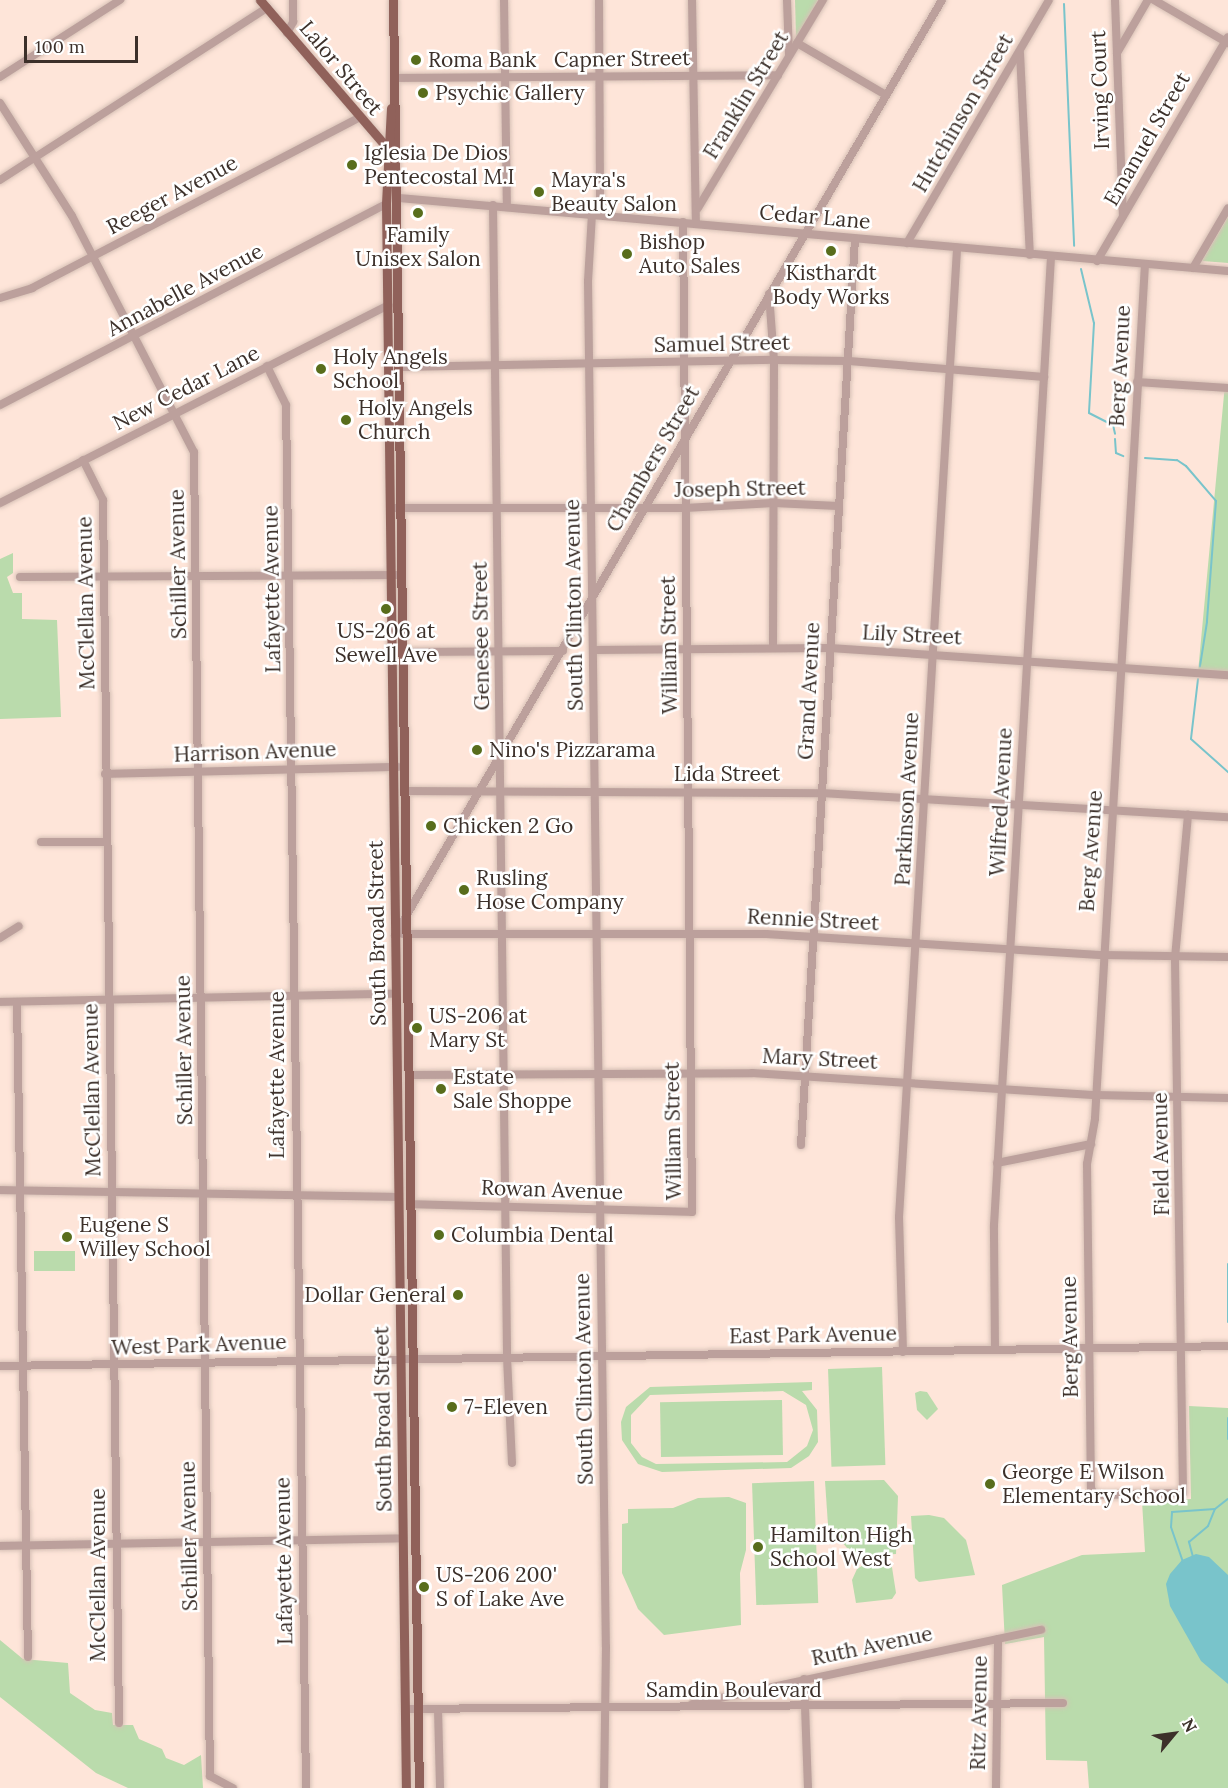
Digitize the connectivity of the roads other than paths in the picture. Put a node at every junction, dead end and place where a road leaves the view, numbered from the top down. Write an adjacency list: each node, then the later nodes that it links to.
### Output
1 (120, 0): 23 (street)
2 (293, 0): 15 (street)
3 (393, 0): 25 (main road, South Broad Street)
4 (504, 0): 26 (street)
5 (599, 0): 24 (street, South Clinton Avenue)
6 (692, 0): 22 (street)
7 (787, 0): 20 (street)
8 (823, 0): 17 (street, Franklin Street)
9 (942, 0): 27 (street, Chambers Street)
10 (1049, 0): 18 (street, Hutchinson Street)
11 (1115, 0): 19 (street, Irving Court)
12 (1148, 0): 19 (street)
13 (1154, 0): 16 (street)
14 (264, 4): 15 (main road, Lalor Street); 31 (street)
15 (288, 33): 29 (main road, Lalor Street)
16 (1227, 40): 40 (street, Emanuel Street)
17 (797, 43): 20 (street, Franklin Street); 27 (street)
18 (1020, 51): 46 (street, Hutchinson Street); 48 (street)
19 (1116, 55): 40 (street, Irving Court)
20 (789, 57): 21 (street, Franklin Street)
21 (778, 75): 22 (street, Capner Street); 38 (street, Franklin Street)
22 (693, 76): 24 (street, Capner Street); 38 (street)
23 (0, 77)
24 (600, 77): 26 (street, Capner Street); 41 (street, South Clinton Avenue)
25 (394, 78): 26 (street, Capner Street); 30 (main road, South Broad Street); 32 (main road, South Broad Street)
26 (505, 78): 37 (street)
27 (886, 95): 44 (street, Chambers Street)
28 (0, 103): 31 (street, Schiller Avenue)
29 (358, 118): 30 (main road, Lalor Street); 49 (street, Reeger Avenue)
30 (387, 148): 32 (main road, Lalor Street); 35 (main road, South Broad Street)
31 (35, 158): 33 (street); 49 (street, Schiller Avenue)
32 (398, 158): 34 (main road, South Broad Street)
33 (0, 180)
34 (399, 198): 36 (street, Cedar Lane); 66 (main road, South Broad Street)
35 (386, 204): 57 (main road, South Broad Street); 58 (street, Annabelle Avenue)
36 (493, 206): 37 (street, Cedar Lane); 65 (street, Genesee Street)
37 (507, 207): 41 (street, Cedar Lane)
38 (698, 208): 43 (street)
39 (1228, 208): 53 (street)
40 (1123, 214): 51 (street, Emanuel Street)
41 (596, 215): 42 (street, Cedar Lane); 63 (street, South Clinton Avenue)
42 (683, 222): 43 (street, Cedar Lane); 62 (street, William Street)
43 (696, 224): 44 (street, Cedar Lane)
44 (805, 234): 45 (street, Cedar Lane); 55 (street, Chambers Street)
45 (855, 239): 46 (street, Cedar Lane); 61 (street, Grand Avenue)
46 (907, 243): 47 (street, Cedar Lane)
47 (957, 248): 48 (street, Cedar Lane); 67 (street, Parkinson Avenue)
48 (1030, 255): 50 (street, Cedar Lane)
49 (93, 256): 56 (street, Reeger Avenue); 58 (street, Schiller Avenue)
50 (1051, 257): 51 (street, Cedar Lane); 68 (street, Wilfred Avenue)
51 (1097, 261): 52 (street, Cedar Lane)
52 (1144, 264): 53 (street, Cedar Lane); 69 (street, Berg Avenue)
53 (1193, 268): 54 (street, Cedar Lane)
54 (1228, 271)
55 (769, 294): 59 (street, Chambers Street); 60 (street)
56 (0, 298)
57 (388, 305): 64 (street, New Cedar Lane); 79 (main road, South Broad Street)
58 (135, 337): 71 (street, Annabelle Avenue); 72 (street, Schiller Avenue)
59 (730, 360): 60 (street, Samuel Street); 62 (street, Samuel Street); 73 (street, Chambers Street)
60 (774, 360): 61 (street, Samuel Street); 76 (street)
61 (849, 361): 67 (street, Samuel Street); 77 (street, Grand Avenue)
62 (683, 363): 63 (street, Samuel Street); 73 (street, William Street)
63 (589, 365): 65 (street, Samuel Street); 82 (street, South Clinton Avenue)
64 (267, 366): 72 (street, New Cedar Lane); 84 (street, Lafayette Avenue)
65 (495, 366): 66 (street, Samuel Street); 78 (street, Genesee Street)
66 (401, 367): 80 (main road, South Broad Street)
67 (951, 372): 68 (street, Samuel Street); 98 (street, Parkinson Avenue)
68 (1044, 377): 99 (street, Wilfred Avenue)
69 (1137, 382): 70 (street); 100 (street, Berg Avenue)
70 (1228, 388)
71 (0, 405)
72 (174, 413): 74 (street, New Cedar Lane); 86 (street, Schiller Avenue)
73 (684, 442): 81 (street, William Street); 83 (street, Chambers Street)
74 (83, 460): 75 (street, New Cedar Lane); 89 (street, McClellan Avenue)
75 (0, 502)
76 (774, 504): 77 (street, Joseph Street); 81 (street, Joseph Street); 91 (street)
77 (838, 506): 92 (street, Grand Avenue)
78 (498, 507): 80 (street, Joseph Street); 82 (street, Joseph Street); 95 (street, Genesee Street)
79 (390, 508): 80 (street, Joseph Street); 85 (main road, South Broad Street)
80 (403, 508): 87 (main road, South Broad Street)
81 (685, 508): 83 (street, Joseph Street); 93 (street, William Street)
82 (591, 509): 83 (street, Joseph Street); 90 (street, South Clinton Avenue)
83 (646, 509): 90 (street, Chambers Street)
84 (290, 573): 85 (street); 86 (street); 105 (street, Lafayette Avenue)
85 (391, 574): 87 (street); 103 (main road, South Broad Street)
86 (197, 575): 89 (street); 106 (street, Schiller Avenue)
87 (404, 575): 97 (main road, South Broad Street)
88 (20, 576): 89 (street)
89 (103, 576): 107 (street, McClellan Avenue)
90 (592, 600): 94 (street, South Clinton Avenue); 96 (street, Chambers Street)
91 (773, 646): 92 (street, Lily Street); 93 (street, Lily Street)
92 (830, 648): 98 (street, Lily Street); 113 (street, Grand Avenue)
93 (687, 649): 94 (street, Lily Street); 112 (street, William Street)
94 (593, 650): 111 (street, South Clinton Avenue)
95 (499, 651): 96 (street); 97 (street); 102 (street, Genesee Street)
96 (563, 651): 102 (street, Chambers Street)
97 (405, 652): 104 (main road, South Broad Street)
98 (934, 654): 99 (street, Lily Street); 114 (street, Parkinson Avenue)
99 (1028, 660): 100 (street, Lily Street); 115 (street, Wilfred Avenue)
100 (1122, 666): 101 (street, Lily Street); 116 (street, Berg Avenue)
101 (1228, 675)
102 (500, 758): 109 (street, Chambers Street); 110 (street, Genesee Street)
103 (393, 767): 104 (street, Harrison Avenue); 105 (street, Harrison Avenue); 126 (main road, South Broad Street)
104 (406, 767): 108 (main road, South Broad Street)
105 (292, 768): 106 (street, Harrison Avenue); 138 (street, Lafayette Avenue)
106 (198, 773): 107 (street, Harrison Avenue); 139 (street, Schiller Avenue)
107 (105, 774): 120 (street, McClellan Avenue)
108 (406, 791): 109 (street, Lida Street); 121 (main road, South Broad Street)
109 (481, 791): 110 (street, Lida Street); 121 (street, Chambers Street)
110 (500, 791): 111 (street, Lida Street); 123 (street, Genesee Street)
111 (595, 792): 112 (street, Lida Street); 127 (street, South Clinton Avenue)
112 (688, 792): 113 (street, Lida Street); 125 (street, William Street)
113 (821, 793): 114 (street, Lida Street); 128 (street, Grand Avenue)
114 (925, 799): 115 (street, Lida Street); 130 (street, Parkinson Avenue)
115 (1019, 805): 116 (street, Lida Street); 131 (street, Wilfred Avenue)
116 (1112, 810): 117 (street, Lida Street); 132 (street, Berg Avenue)
117 (1188, 815): 118 (street, Lida Street); 136 (street, Field Avenue)
118 (1228, 817)
119 (41, 842): 120 (street)
120 (106, 842): 140 (street, McClellan Avenue)
121 (407, 916): 124 (main road, South Broad Street); 126 (street, Chambers Street)
122 (19, 926): 129 (street)
123 (503, 931): 124 (street, Rennie Street); 127 (street, Rennie Street); 143 (street, Genesee Street)
124 (407, 934): 126 (street, Rennie Street); 133 (main road, South Broad Street)
125 (689, 934): 127 (street, Rennie Street); 128 (street, Rennie Street); 145 (street, William Street)
126 (395, 935): 135 (main road, South Broad Street)
127 (596, 935): 144 (street, South Clinton Avenue)
128 (813, 937): 130 (street, Rennie Street); 147 (street, Grand Avenue)
129 (0, 938)
130 (916, 943): 131 (street, Rennie Street); 148 (street, Parkinson Avenue)
131 (1010, 949): 132 (street, Rennie Street); 149 (street, Wilfred Avenue)
132 (1103, 955): 136 (street, Rennie Street); 150 (street, Berg Avenue)
133 (407, 957): 135 (street); 146 (main road, South Broad Street)
134 (1228, 957): 136 (street, Rennie Street)
135 (395, 958): 137 (main road, South Broad Street)
136 (1175, 958): 152 (street, Field Avenue)
137 (396, 994): 138 (street); 161 (main road, South Broad Street)
138 (295, 995): 139 (street); 160 (street, Lafayette Avenue)
139 (201, 997): 140 (street); 159 (street, Schiller Avenue)
140 (108, 998): 142 (street); 158 (street, McClellan Avenue)
141 (0, 1002): 142 (street)
142 (17, 1002): 157 (street)
143 (504, 1074): 144 (street, Mary Street); 146 (street, Mary Street); 163 (street, Genesee Street)
144 (598, 1074): 145 (street, Mary Street); 164 (street, South Clinton Avenue)
145 (690, 1074): 147 (street, Mary Street); 165 (street, William Street)
146 (409, 1075): 162 (main road, South Broad Street)
147 (805, 1077): 148 (street, Mary Street); 154 (street, Grand Avenue)
148 (909, 1082): 149 (street, Mary Street); 170 (street, Parkinson Avenue)
149 (1002, 1088): 150 (street, Mary Street); 155 (street, Wilfred Avenue)
150 (1096, 1095): 152 (street, Mary Street); 153 (street, Berg Avenue)
151 (1228, 1098): 152 (street, Mary Street)
152 (1178, 1099): 166 (street, Field Avenue)
153 (1091, 1144): 155 (street); 168 (street, Berg Avenue)
154 (801, 1145)
155 (997, 1163): 169 (street, Wilfred Avenue)
156 (0, 1190): 157 (street)
157 (21, 1191): 158 (street); 178 (street)
158 (112, 1194): 159 (street); 179 (street, McClellan Avenue)
159 (203, 1194): 160 (street); 176 (street, Schiller Avenue)
160 (296, 1197): 161 (street); 173 (street, Lafayette Avenue)
161 (398, 1197): 174 (main road, South Broad Street)
162 (411, 1204): 163 (street, Rowan Avenue); 175 (main road, South Broad Street)
163 (506, 1208): 164 (street, Rowan Avenue); 172 (street, Genesee Street)
164 (600, 1210): 165 (street, Rowan Avenue); 171 (street, South Clinton Avenue)
165 (692, 1212)
166 (1182, 1346): 167 (street, East Park Avenue); 168 (street, East Park Avenue); 181 (street, Field Avenue)
167 (1228, 1346)
168 (1088, 1348): 169 (street, East Park Avenue); 181 (street, Berg Avenue)
169 (995, 1350): 170 (street, East Park Avenue)
170 (903, 1352): 171 (street, East Park Avenue)
171 (602, 1356): 172 (street, East Park Avenue); 195 (street, South Clinton Avenue)
172 (507, 1358): 175 (street, East Park Avenue); 180 (street, Genesee Street)
173 (299, 1360): 174 (street, West Park Avenue); 176 (street, West Park Avenue); 184 (street, Lafayette Avenue)
174 (399, 1360): 175 (street, East Park Avenue); 182 (main road, South Broad Street)
175 (413, 1360): 198 (main road, South Broad Street)
176 (205, 1363): 179 (street, West Park Avenue); 183 (street, Schiller Avenue)
177 (0, 1366): 178 (street, West Park Avenue)
178 (26, 1366): 179 (street, West Park Avenue); 186 (street)
179 (113, 1366): 185 (street, McClellan Avenue)
180 (512, 1463)
181 (1183, 1493)
182 (403, 1538): 184 (street); 197 (main road, South Broad Street)
183 (208, 1543): 184 (street); 185 (street); 201 (street, Schiller Avenue)
184 (301, 1543): 202 (street, Lafayette Avenue)
185 (116, 1544): 186 (street); 200 (street, McClellan Avenue)
186 (26, 1545): 187 (street); 190 (street)
187 (0, 1546)
188 (1041, 1630): 189 (street, Ruth Avenue)
189 (998, 1639): 191 (street, Ruth Avenue); 193 (street, Ritz Avenue)
190 (28, 1657)
191 (804, 1679): 194 (street); 196 (street, Ruth Avenue)
192 (1063, 1703): 193 (street, Samdin Boulevard)
193 (997, 1704): 194 (street, Samdin Boulevard); 208 (street, Ritz Avenue)
194 (805, 1707): 196 (street, Samdin Boulevard); 207 (street)
195 (605, 1708): 196 (street, Samdin Boulevard); 199 (street, Samdin Boulevard); 206 (street, South Clinton Avenue)
196 (676, 1708)
197 (405, 1709): 198 (street, Samdin Boulevard); 203 (main road, South Broad Street)
198 (417, 1709): 199 (street, Samdin Boulevard); 204 (main road, South Broad Street)
199 (438, 1709): 205 (street)
200 (119, 1723)
201 (233, 1788)
202 (306, 1788)
203 (406, 1788)
204 (419, 1788)
205 (440, 1788)
206 (604, 1788)
207 (808, 1788)
208 (996, 1788)

